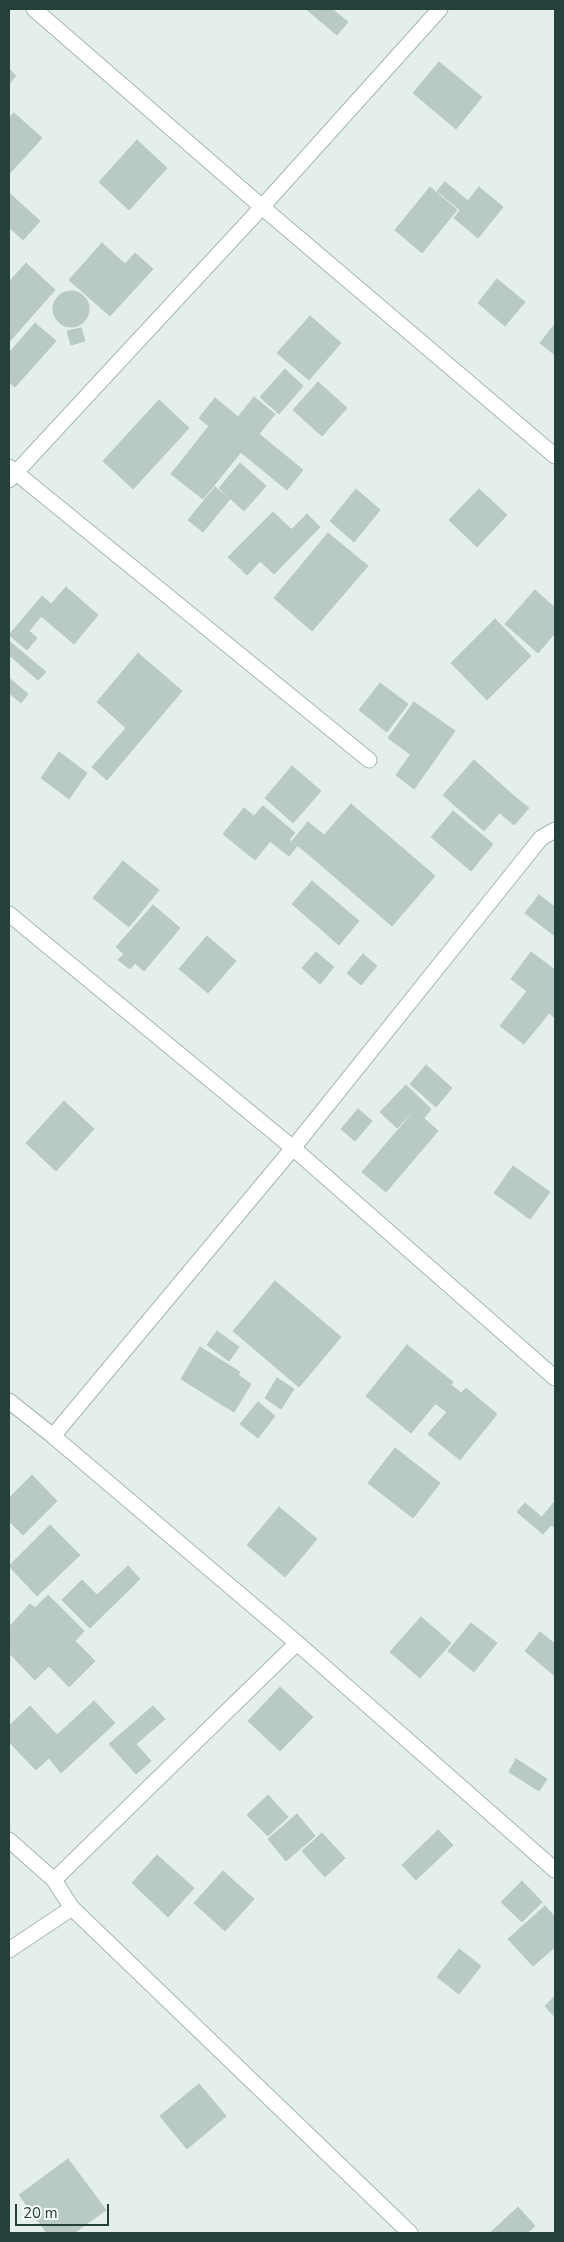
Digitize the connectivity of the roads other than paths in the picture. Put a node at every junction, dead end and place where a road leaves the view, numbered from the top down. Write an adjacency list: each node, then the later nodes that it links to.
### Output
1 (34, 9): 3 (street)
2 (440, 9): 3 (street)
3 (262, 206): 4 (street); 5 (street)
4 (555, 456)
5 (11, 473): 6 (street)
6 (369, 760)
7 (555, 830): 9 (street)
8 (9, 914): 9 (street)
9 (293, 1148): 10 (street); 12 (street)
10 (555, 1378)
11 (9, 1401): 12 (street)
12 (53, 1436): 13 (street)
13 (297, 1643): 15 (street); 16 (street)
14 (9, 1840): 16 (street)
15 (555, 1870)
16 (54, 1880): 17 (street)
17 (72, 1908): 18 (street); 19 (street)
18 (9, 1950)
19 (410, 2233)

